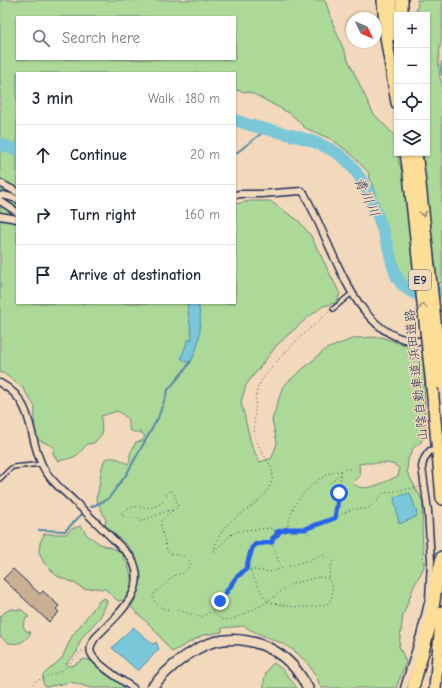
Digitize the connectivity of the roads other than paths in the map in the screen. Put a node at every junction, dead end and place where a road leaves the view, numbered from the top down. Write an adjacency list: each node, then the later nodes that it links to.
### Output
1 (383, 0): 6 (highway)
2 (391, 0): 5 (highway)
3 (402, 0): 4 (highway)
4 (402, 12)
5 (394, 48)
6 (394, 85)
7 (407, 156): 9 (highway, 山陰自動車道;浜田道路 / E9)
8 (416, 156): 9 (highway, 山陰自動車道;浜田道路 / E9)
9 (414, 175): 23 (highway, 山陰自動車道;浜田道路 / E9, bridge)
10 (0, 183): 11 (street)
11 (16, 191)
12 (236, 195): 19 (street)
13 (0, 196): 15 (street)
14 (0, 200): 16 (street)
15 (16, 200)
16 (16, 211)
17 (0, 216): 18 (street)
18 (16, 220)
19 (352, 293): 20 (lane); 21 (street)
20 (333, 309)
21 (442, 320)
22 (0, 383): 25 (street)
23 (437, 385): 27 (highway, 山陰自動車道;浜田道路 / E9)
24 (430, 451): 33 (street)
25 (42, 464): 26 (lane); 30 (street)
26 (0, 479)
27 (442, 499)
28 (442, 557): 34 (highway)
29 (442, 612): 35 (highway)
30 (133, 688)
31 (151, 688): 32 (street)
32 (308, 688)
33 (404, 688)
34 (413, 688)
35 (435, 688)

